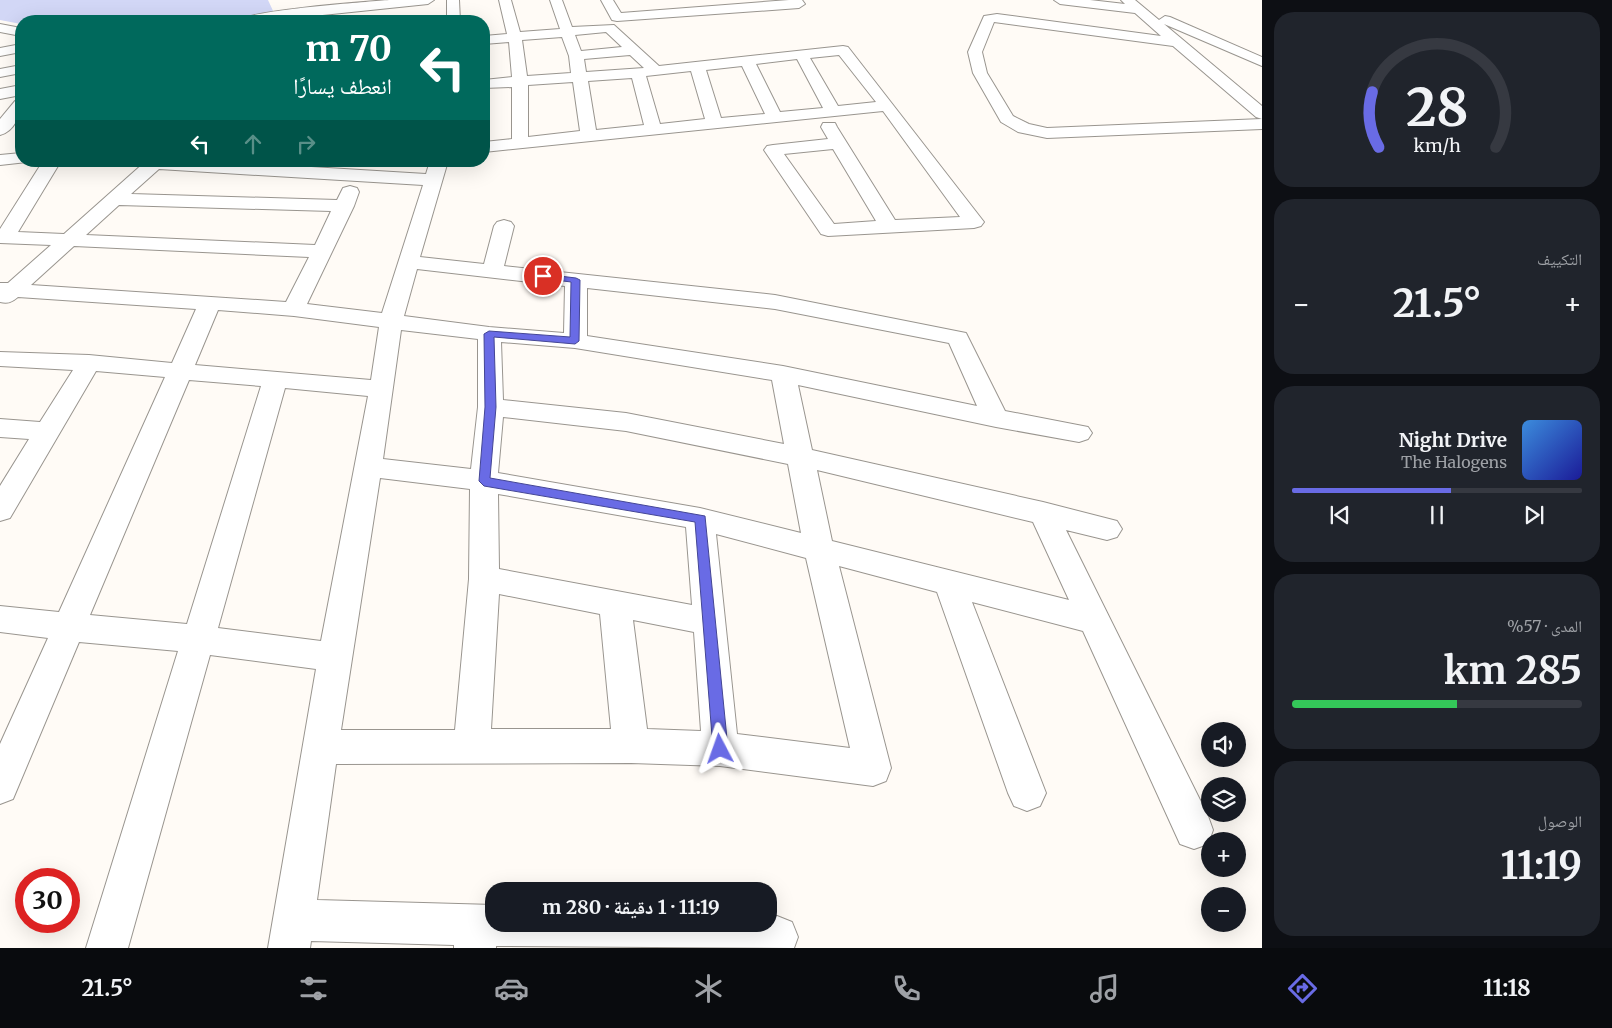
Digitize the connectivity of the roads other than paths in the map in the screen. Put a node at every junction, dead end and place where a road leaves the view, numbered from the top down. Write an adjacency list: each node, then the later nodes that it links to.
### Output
1 (428, 0): 11 (street)
2 (453, 0): 13 (street)
3 (505, 0): 16 (street)
4 (556, 0): 15 (street)
5 (612, 0): 9 (street)
6 (796, 0): 9 (street)
7 (1060, 0): 10 (street)
8 (262, 4): 11 (street)
9 (741, 4)
10 (1132, 5): 14 (street)
11 (284, 14): 12 (street)
12 (279, 15)
13 (454, 15)
14 (1150, 18): 18 (street); 25 (street)
15 (569, 33): 16 (street); 20 (street); 23 (street)
16 (515, 38): 17 (street); 32 (street)
17 (490, 40)
18 (1177, 42): 39 (street); 42 (street)
19 (15, 49): 21 (street)
20 (633, 50): 23 (street); 28 (street)
21 (0, 52)
22 (801, 54): 24 (street); 36 (street); 38 (street)
23 (576, 56): 31 (street)
24 (747, 61): 26 (street); 40 (street)
25 (1262, 62)
26 (696, 66): 28 (street); 41 (street)
27 (15, 70): 29 (street)
28 (656, 71): 30 (street)
29 (0, 73)
30 (638, 73): 31 (street); 43 (street)
31 (580, 78): 32 (street); 46 (street)
32 (520, 82): 33 (street); 48 (street)
33 (490, 84)
34 (15, 91): 35 (street)
35 (0, 94)
36 (887, 106): 38 (street); 61 (street)
37 (15, 113): 44 (street)
38 (827, 113): 40 (street); 49 (street)
39 (1262, 114)
40 (775, 118): 41 (street)
41 (715, 124): 43 (street)
42 (1262, 124)
43 (653, 129): 46 (street)
44 (0, 130)
45 (15, 134): 47 (street)
46 (589, 135): 48 (street)
47 (0, 136)
48 (520, 143): 50 (street)
49 (838, 143): 61 (street); 61 (street)
50 (490, 146)
51 (15, 159): 52 (street)
52 (0, 160)
53 (48, 167): 62 (street)
54 (150, 167): 58 (street)
55 (327, 167): 56 (street)
56 (361, 168): 57 (street); 59 (street)
57 (437, 171): 65 (street)
58 (114, 199): 59 (street); 63 (street)
59 (344, 206): 64 (street)
60 (504, 226): 66 (street)
61 (889, 226)
62 (2, 237): 63 (street)
63 (69, 239): 64 (street); 68 (street)
64 (323, 251): 70 (street)
65 (408, 262): 66 (street); 71 (street)
66 (493, 270): 67 (street)
67 (576, 280): 73 (street); 81 (street)
68 (4, 293): 69 (street)
69 (210, 303): 70 (street); 76 (street)
70 (294, 309): 71 (street)
71 (391, 321): 72 (street); 79 (street)
72 (489, 334): 73 (street); 80 (street)
73 (575, 341): 77 (street)
74 (0, 359): 75 (street)
75 (89, 363): 76 (street); 83 (street)
76 (181, 371): 78 (street); 99 (street)
77 (783, 374): 81 (street); 85 (street)
78 (275, 380): 79 (street); 100 (street)
79 (382, 389): 86 (street)
80 (490, 407): 85 (street); 87 (street)
81 (996, 418): 84 (street)
82 (0, 428): 83 (street)
83 (48, 432): 88 (street)
84 (1079, 433)
85 (800, 457): 89 (street); 92 (street)
86 (368, 467): 87 (street); 101 (street)
87 (484, 481): 90 (street); 93 (street)
88 (0, 510)
89 (1043, 514): 91 (street); 97 (street)
90 (700, 519): 92 (street); 98 (street)
91 (1107, 528)
92 (820, 549): 94 (street); 105 (street)
93 (484, 579): 95 (street); 104 (street)
94 (949, 583): 97 (street); 107 (street)
95 (615, 605): 98 (street); 102 (street)
96 (0, 618): 99 (street)
97 (1093, 620): 108 (street)
98 (710, 622): 105 (street)
99 (69, 627): 100 (street); 106 (street)
100 (197, 639): 101 (street); 113 (street)
101 (335, 657): 103 (street)
102 (631, 746): 104 (street); 105 (street)
103 (321, 747): 104 (street); 109 (street)
104 (472, 747)
105 (720, 749)
106 (0, 786)
107 (1027, 793)
108 (1194, 830)
109 (292, 934): 110 (street)
110 (475, 936): 112 (street)
111 (777, 937): 112 (street)
112 (656, 939)
113 (107, 948)

